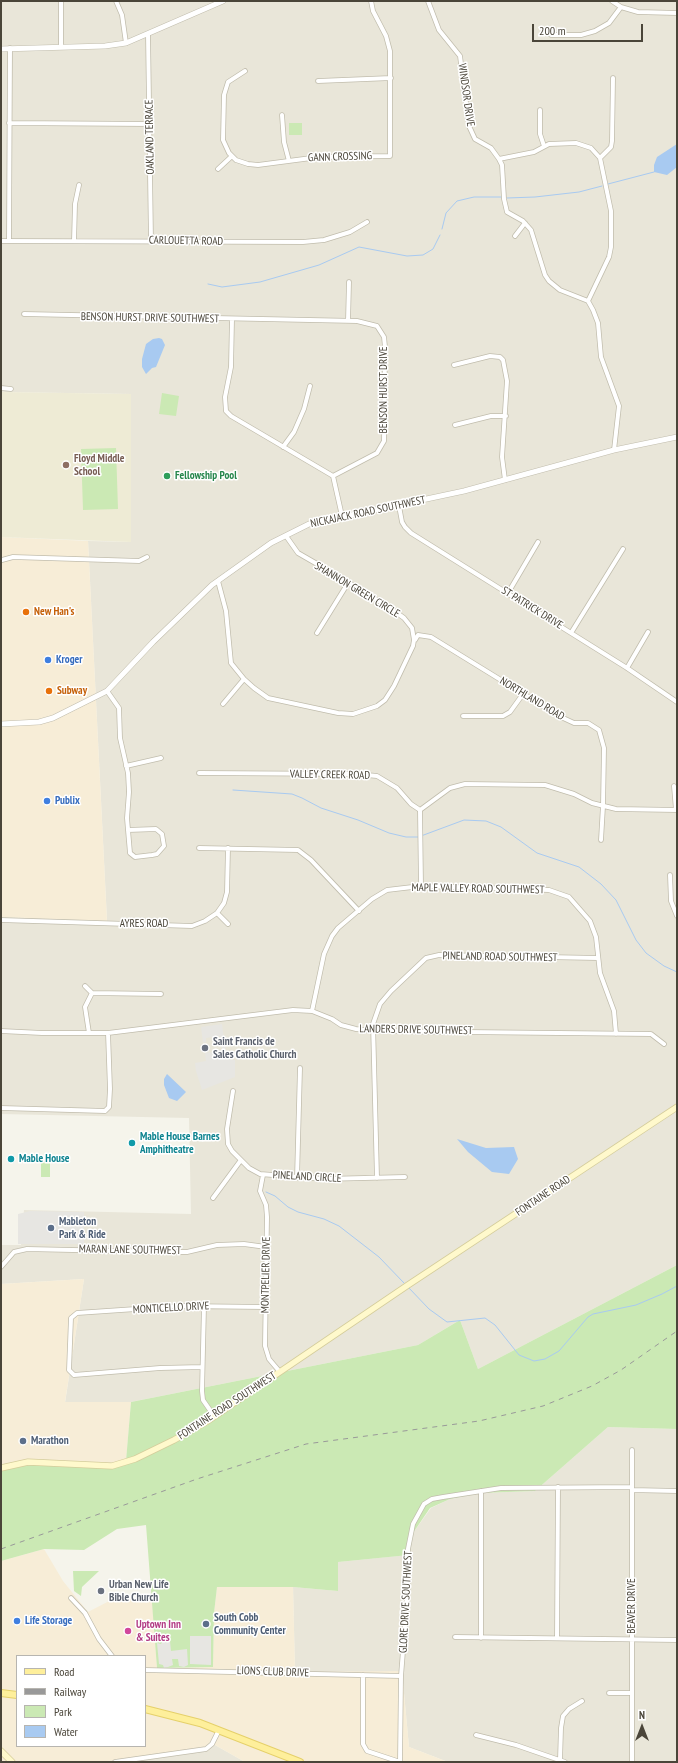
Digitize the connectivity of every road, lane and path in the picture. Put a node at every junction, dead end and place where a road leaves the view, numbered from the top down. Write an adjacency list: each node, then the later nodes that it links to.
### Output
1 (61, 1): 12 (street)
2 (116, 1): 11 (street)
3 (223, 1): 9 (street)
4 (371, 1): 16 (street, GANN CROSSING)
5 (428, 1): 26 (street, WINDSOR DRIVE)
6 (612, 1): 7 (street)
7 (621, 7): 8 (street); 10 (street)
8 (677, 13)
9 (148, 34): 11 (street); 22 (street, OAKLAND TERRACE)
10 (551, 35)
11 (126, 44): 12 (street)
12 (61, 46): 13 (street)
13 (10, 48): 14 (street); 21 (street)
14 (1, 49)
15 (245, 71): 24 (street)
16 (391, 78): 18 (street); 27 (street, GANN CROSSING)
17 (613, 78): 25 (street)
18 (318, 81)
19 (540, 110): 23 (street)
20 (282, 115): 27 (street)
21 (9, 123): 22 (street); 33 (street)
22 (150, 124): 36 (street, OAKLAND TERRACE)
23 (544, 146): 25 (street); 26 (street)
24 (232, 156): 27 (street, GANN CROSSING); 28 (street)
25 (600, 158): 38 (street)
26 (499, 159): 31 (street)
27 (289, 161)
28 (218, 169)
29 (79, 185): 35 (street)
30 (367, 222): 36 (street, CARLOUETTA ROAD)
31 (525, 223): 32 (street); 38 (street)
32 (515, 236)
33 (9, 240): 34 (street, CARLOUETTA ROAD); 35 (street, CARLOUETTA ROAD)
34 (1, 241)
35 (74, 241): 36 (street, CARLOUETTA ROAD)
36 (151, 241)
37 (349, 282): 41 (street)
38 (588, 301): 50 (street)
39 (24, 314): 40 (street, BENSON HURST DRIVE SOUTHWEST)
40 (232, 319): 41 (street, BENSON HURST DRIVE); 49 (street, BENSON HURST DRIVE SOUTHWEST)
41 (348, 321): 51 (street, BENSON HURST DRIVE)
42 (454, 365): 46 (street)
43 (310, 386): 49 (street)
44 (1, 388): 45 (street)
45 (11, 389)
46 (506, 416): 47 (street); 52 (street)
47 (455, 424)
48 (677, 437): 50 (street, NICKAJACK ROAD SOUTHWEST)
49 (283, 447): 51 (street, BENSON HURST DRIVE SOUTHWEST)
50 (614, 450): 52 (street, NICKAJACK ROAD SOUTHWEST)
51 (333, 476): 54 (street)
52 (505, 480): 53 (street, NICKAJACK ROAD SOUTHWEST)
53 (399, 506): 54 (street, NICKAJACK ROAD SOUTHWEST); 62 (street, ST PATRICK DRIVE)
54 (342, 516): 55 (street, NICKAJACK ROAD SOUTHWEST)
55 (286, 536): 60 (street, NICKAJACK ROAD SOUTHWEST); 61 (street, SHANNON GREEN CIRCLE)
56 (538, 542): 62 (street)
57 (623, 549): 65 (street)
58 (146, 557): 59 (street)
59 (2, 560)
60 (218, 581): 68 (street); 69 (street, NICKAJACK ROAD SOUTHWEST)
61 (348, 583): 64 (street); 66 (street, SHANNON GREEN CIRCLE)
62 (508, 593): 65 (street, ST PATRICK DRIVE)
63 (648, 632): 67 (street)
64 (317, 633)
65 (571, 633): 67 (street, ST PATRICK DRIVE)
66 (414, 640): 68 (street); 70 (street, NORTHLAND ROAD)
67 (626, 668): 71 (street, ST PATRICK DRIVE)
68 (244, 679): 72 (street)
69 (107, 691): 74 (street, NICKAJACK ROAD SOUTHWEST); 76 (street)
70 (523, 694): 73 (street); 79 (street, NORTHLAND ROAD)
71 (677, 702)
72 (223, 704)
73 (463, 716)
74 (1, 724)
75 (161, 758): 76 (street)
76 (126, 766): 82 (street)
77 (199, 772): 80 (street, VALLEY CREEK ROAD)
78 (674, 786): 81 (street)
79 (604, 806): 80 (street); 81 (street); 83 (street, NORTHLAND ROAD)
80 (420, 810): 87 (street)
81 (676, 810)
82 (128, 830): 82 (street)
83 (600, 840)
84 (200, 848): 85 (street)
85 (228, 848): 88 (street); 89 (street)
86 (670, 875): 90 (street)
87 (421, 886): 88 (street, MAPLE VALLEY ROAD SOUTHWEST); 93 (street, MAPLE VALLEY ROAD SOUTHWEST)
88 (359, 911): 97 (street, MAPLE VALLEY ROAD SOUTHWEST)
89 (217, 913): 91 (street, AYRES ROAD); 92 (street)
90 (677, 916)
91 (1, 920)
92 (228, 924)
93 (598, 958): 99 (street, PINELAND ROAD SOUTHWEST); 102 (street, MAPLE VALLEY ROAD SOUTHWEST)
94 (85, 986): 95 (street)
95 (92, 993): 96 (street); 100 (street)
96 (161, 994)
97 (312, 1011): 99 (street, LANDERS DRIVE SOUTHWEST); 101 (street, LANDERS DRIVE SOUTHWEST)
98 (1, 1031): 100 (street, LANDERS DRIVE SOUTHWEST)
99 (373, 1031): 102 (street, LANDERS DRIVE SOUTHWEST); 112 (street, PINELAND ROAD SOUTHWEST)
100 (89, 1033): 101 (street, LANDERS DRIVE SOUTHWEST)
101 (108, 1033): 107 (street)
102 (616, 1034): 103 (street, LANDERS DRIVE SOUTHWEST)
103 (664, 1044)
104 (300, 1068): 111 (street)
105 (232, 1091): 108 (street, PINELAND CIRCLE)
106 (677, 1107): 116 (main road, FONTAINE ROAD)
107 (1, 1108)
108 (241, 1160): 109 (street, PINELAND CIRCLE); 113 (street)
109 (263, 1175): 111 (street, PINELAND CIRCLE); 114 (street, MONTPELIER DRIVE)
110 (405, 1177): 112 (street, PINELAND CIRCLE)
111 (298, 1178): 112 (street, PINELAND CIRCLE)
112 (377, 1178)
113 (213, 1198)
114 (266, 1247): 115 (street, MARAN LANE SOUTHWEST); 118 (street, MONTPELIER DRIVE)
115 (1, 1267)
116 (408, 1285): 120 (main road, FONTAINE ROAD SOUTHWEST)
117 (204, 1306): 118 (street, MONTICELLO DRIVE); 119 (street); 119 (street, MONTICELLO DRIVE)
118 (265, 1307): 120 (street, MONTPELIER DRIVE)
119 (202, 1367): 121 (street)
120 (280, 1372): 121 (main road, FONTAINE ROAD SOUTHWEST)
121 (214, 1416): 123 (main road, FONTAINE ROAD SOUTHWEST)
122 (632, 1450): 125 (street, BEAVER DRIVE)
123 (1, 1468)
124 (558, 1487): 125 (street, GLORE DRIVE SOUTHWEST); 126 (street, GLORE DRIVE SOUTHWEST); 131 (street)
125 (632, 1488): 127 (street, GLORE DRIVE SOUTHWEST); 132 (street, BEAVER DRIVE)
126 (481, 1491): 130 (street); 137 (street, GLORE DRIVE SOUTHWEST)
127 (677, 1491)
128 (71, 1598): 134 (street)
129 (455, 1637): 130 (street)
130 (481, 1638): 131 (street)
131 (557, 1638): 132 (street)
132 (632, 1639): 133 (street); 140 (street, BEAVER DRIVE)
133 (677, 1640)
134 (111, 1655)
135 (146, 1670): 136 (street, LIONS CLUB DRIVE)
136 (363, 1674): 137 (street, LIONS CLUB DRIVE); 152 (street)
137 (401, 1676): 152 (street, GLORE DRIVE SOUTHWEST)
138 (1, 1693): 141 (main road)
139 (609, 1693): 140 (street)
140 (632, 1693): 154 (street, BEAVER DRIVE)
141 (16, 1695)
142 (582, 1701): 148 (street)
143 (146, 1709): 144 (main road)
144 (219, 1730): 150 (street); 151 (main road)
145 (476, 1735): 148 (street)
146 (1, 1751): 149 (main road)
147 (1, 1756): 149 (main road)
148 (560, 1760): 153 (street)
149 (11, 1762)
150 (115, 1762)
151 (300, 1762)
152 (400, 1762)
153 (565, 1762)
154 (632, 1762)

